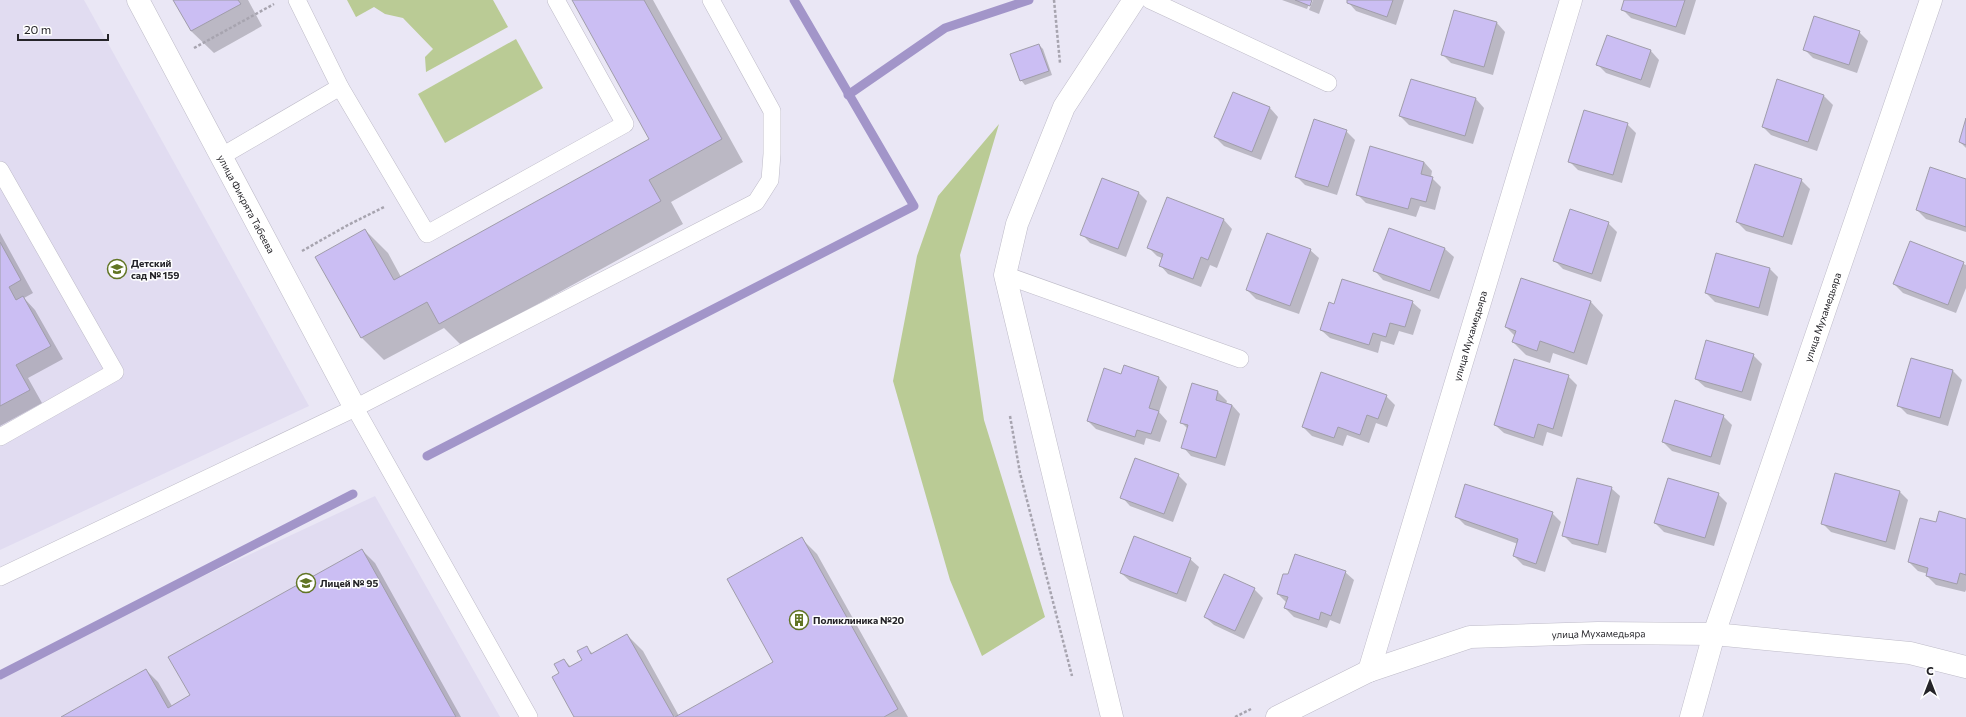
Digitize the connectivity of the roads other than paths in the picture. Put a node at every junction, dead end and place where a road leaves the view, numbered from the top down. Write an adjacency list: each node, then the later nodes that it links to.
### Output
1 (138, 0): 11 (street, улица Фикрята Табеева)
2 (297, 0): 10 (lane)
3 (556, 0): 10 (lane)
4 (711, 0): 15 (lane)
5 (1134, 0): 13 (street)
6 (1150, 0): 9 (lane)
7 (1571, 0): 20 (street, улица Мухамедьяра)
8 (1931, 0): 18 (street, улица Мухамедьяра)
9 (1328, 83)
10 (340, 87): 11 (lane)
11 (222, 156): 15 (street, улица Фикрята Табеева)
12 (0, 170): 16 (lane)
13 (1005, 275): 14 (lane); 22 (street)
14 (1240, 359)
15 (355, 408): 17 (lane); 21 (lane)
16 (0, 437)
17 (0, 577)
18 (1714, 634): 19 (street, улица Мухамедьяра); 20 (street, улица Мухамедьяра); 24 (street, улица Мухамедьяра)
19 (1966, 667)
20 (1369, 671): 23 (street, улица Мухамедьяра)
21 (529, 717)
22 (1112, 717)
23 (1277, 717)
24 (1691, 717)

